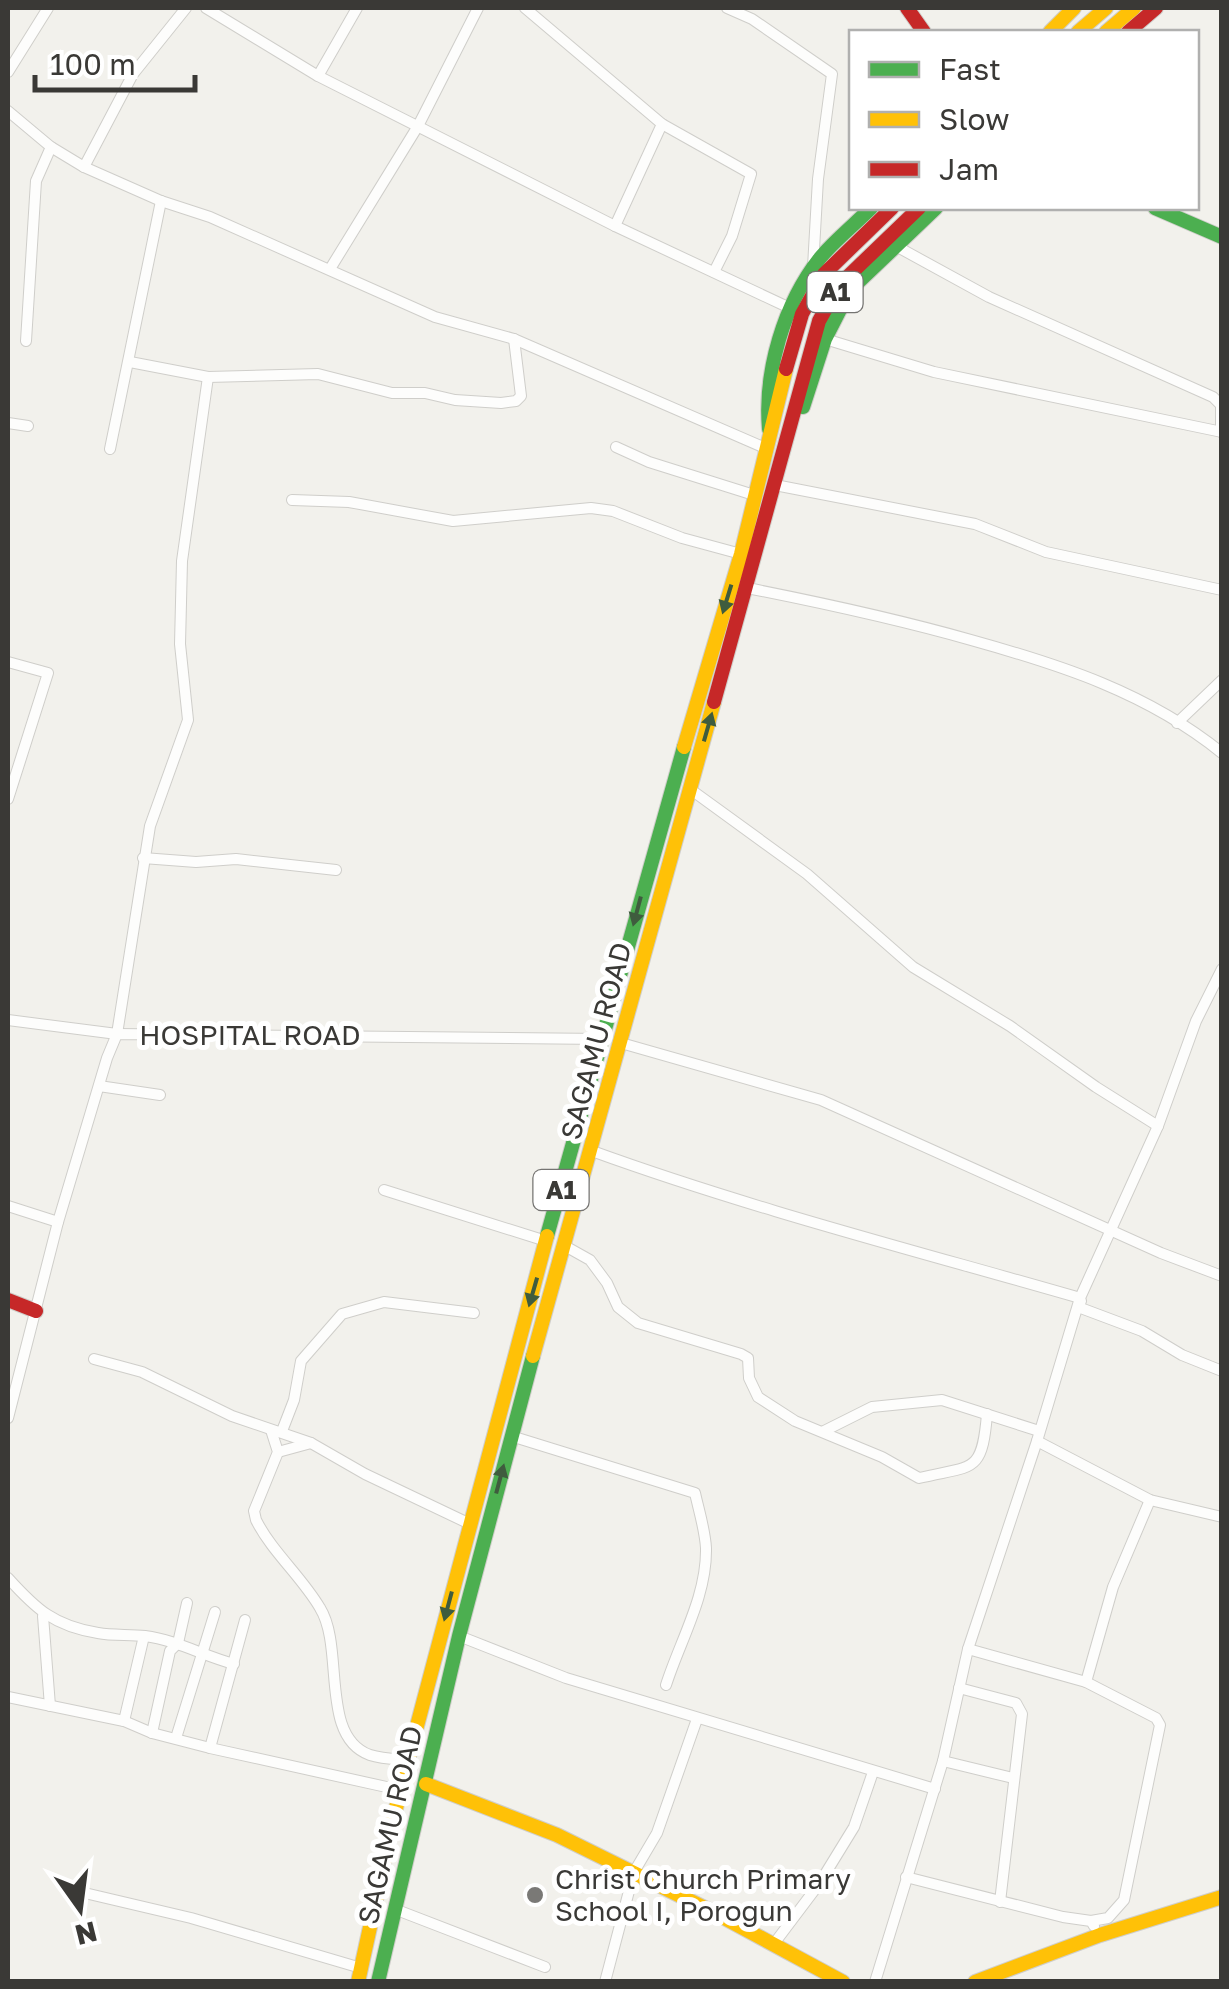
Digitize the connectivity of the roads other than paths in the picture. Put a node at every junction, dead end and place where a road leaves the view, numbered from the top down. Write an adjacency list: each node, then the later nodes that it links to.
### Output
1 (48, 8): 19 (street)
2 (186, 8): 25 (street)
3 (206, 8): 20 (street)
4 (357, 8): 20 (street)
5 (478, 8): 23 (street)
6 (525, 8): 22 (street)
7 (727, 8): 13 (street)
8 (907, 8): 14 (main road)
9 (1074, 8): 15 (main road)
10 (1106, 8): 16 (main road)
11 (1134, 8): 17 (main road)
12 (1156, 8): 18 (main road)
13 (751, 13): 35 (street)
14 (923, 30)
15 (1052, 30)
16 (1080, 30)
17 (1108, 30)
18 (1130, 30)
19 (8, 72)
20 (318, 76): 23 (street)
21 (8, 111): 24 (street)
22 (662, 124): 32 (street); 37 (street)
23 (418, 126): 32 (street); 36 (street)
24 (51, 147): 25 (street); 41 (street)
25 (84, 167): 26 (street)
26 (161, 201): 36 (street); 42 (street)
27 (869, 210): 35 (main road)
28 (890, 210): 46 (main road, SAGAMU ROAD / A1)
29 (917, 210): 47 (main road, SAGAMU ROAD / A1)
30 (934, 210): 34 (main road)
31 (1160, 210): 33 (main road)
32 (615, 226): 37 (street)
33 (1222, 237)
34 (894, 245): 40 (main road); 48 (street)
35 (813, 267): 38 (main road)
36 (330, 269): 39 (street)
37 (714, 272): 38 (street)
38 (792, 309): 46 (main road)
39 (514, 339): 43 (street); 50 (street)
40 (825, 339): 47 (main road); 48 (street)
41 (26, 341)
42 (130, 362): 43 (street); 51 (street)
43 (208, 376): 64 (street)
44 (8, 423): 45 (street)
45 (28, 426)
46 (769, 429): 50 (main road, SAGAMU ROAD / A1)
47 (788, 431): 52 (main road, SAGAMU ROAD / A1)
48 (1221, 432)
49 (616, 448): 53 (street)
50 (765, 448): 53 (main road, SAGAMU ROAD / A1)
51 (110, 449)
52 (775, 484): 56 (main road, SAGAMU ROAD / A1); 57 (street)
53 (754, 495): 55 (main road, SAGAMU ROAD / A1)
54 (292, 500): 55 (street)
55 (740, 554): 69 (main road, SAGAMU ROAD / A1, one-way to 69)
56 (747, 588): 60 (street); 62 (main road, SAGAMU ROAD / A1, one-way to 56)
57 (1222, 590)
58 (8, 662): 63 (street)
59 (1222, 680): 60 (street)
60 (1177, 723): 61 (street)
61 (1222, 753)
62 (690, 789): 70 (main road, SAGAMU ROAD / A1); 73 (street)
63 (8, 799)
64 (144, 858): 65 (street); 68 (street)
65 (336, 870)
66 (1222, 969): 73 (street)
67 (8, 1020): 68 (street)
68 (117, 1034): 69 (street, HOSPITAL ROAD); 71 (street, HOSPITAL ROAD)
69 (603, 1039): 79 (main road, SAGAMU ROAD / A1)
70 (620, 1044): 74 (main road, SAGAMU ROAD / A1); 78 (street)
71 (99, 1086): 72 (street); 77 (street, HOSPITAL ROAD)
72 (160, 1095)
73 (1158, 1126): 78 (street)
74 (592, 1151): 80 (main road, SAGAMU ROAD / A1); 83 (street)
75 (384, 1190): 79 (street)
76 (8, 1206): 77 (street)
77 (58, 1222): 84 (street, HOSPITAL ROAD)
78 (1112, 1229): 81 (street); 83 (street)
79 (547, 1242): 98 (main road, SAGAMU ROAD / A1, one-way to 98)
80 (564, 1246): 91 (street); 92 (main road, SAGAMU ROAD / A1)
81 (1222, 1276)
82 (8, 1300): 84 (main road)
83 (1079, 1303): 87 (street); 93 (street)
84 (36, 1311): 89 (street, HOSPITAL ROAD)
85 (474, 1313): 90 (street)
86 (94, 1359): 90 (street)
87 (1222, 1371)
88 (987, 1414): 91 (street); 91 (street); 93 (street)
89 (8, 1418)
90 (277, 1430): 94 (street); 95 (street)
91 (824, 1431)
92 (511, 1436): 105 (main road, SAGAMU ROAD / A1, one-way to 92); 111 (street)
93 (1038, 1436): 96 (street); 107 (street)
94 (310, 1443): 95 (street); 98 (street)
95 (278, 1452): 122 (street)
96 (1150, 1500): 97 (street); 110 (street)
97 (1222, 1517)
98 (470, 1524): 115 (main road, SAGAMU ROAD / A1, one-way to 115)
99 (8, 1578): 102 (street)
100 (186, 1603): 106 (street)
101 (215, 1612): 108 (street)
102 (43, 1616): 104 (street); 114 (street)
103 (245, 1620): 109 (street)
104 (144, 1636): 106 (street); 118 (street)
105 (459, 1636): 116 (main road, SAGAMU ROAD / A1); 117 (street)
106 (178, 1643): 108 (street); 119 (street)
107 (968, 1649): 110 (street); 112 (street)
108 (204, 1656): 109 (street); 120 (street)
109 (234, 1664): 121 (street)
110 (1086, 1682): 135 (street)
111 (666, 1686)
112 (958, 1688): 123 (street); 125 (street)
113 (8, 1697): 114 (street)
114 (50, 1706): 118 (street)
115 (422, 1706): 116 (main road); 122 (main road, SAGAMU ROAD / A1)
116 (443, 1709): 126 (main road, SAGAMU ROAD / A1)
117 (697, 1719): 124 (street); 129 (street)
118 (124, 1721): 119 (street)
119 (152, 1732): 120 (street)
120 (176, 1738): 121 (street)
121 (210, 1748): 128 (street)
122 (409, 1760): 128 (main road, SAGAMU ROAD / A1)
123 (943, 1761): 125 (street); 127 (street)
124 (874, 1772): 127 (street); 137 (street)
125 (1012, 1778): 133 (street)
126 (426, 1784): 129 (main road); 134 (main road, SAGAMU ROAD / A1)
127 (935, 1789): 130 (street)
128 (400, 1790): 139 (main road, SAGAMU ROAD / A1)
129 (634, 1872): 137 (main road); 142 (street)
130 (906, 1877): 133 (street); 144 (street)
131 (72, 1890): 139 (street)
132 (1220, 1901): 136 (main road)
133 (1000, 1902): 135 (street)
134 (397, 1910): 138 (street); 141 (main road, SAGAMU ROAD / A1)
135 (1092, 1921): 136 (street)
136 (1100, 1935): 140 (main road)
137 (773, 1945): 143 (main road)
138 (545, 1966)
139 (360, 1975)
140 (1012, 1976): 145 (main road)
141 (378, 1982)
142 (605, 1982)
143 (843, 1982)
144 (874, 1982)
145 (975, 1982)

